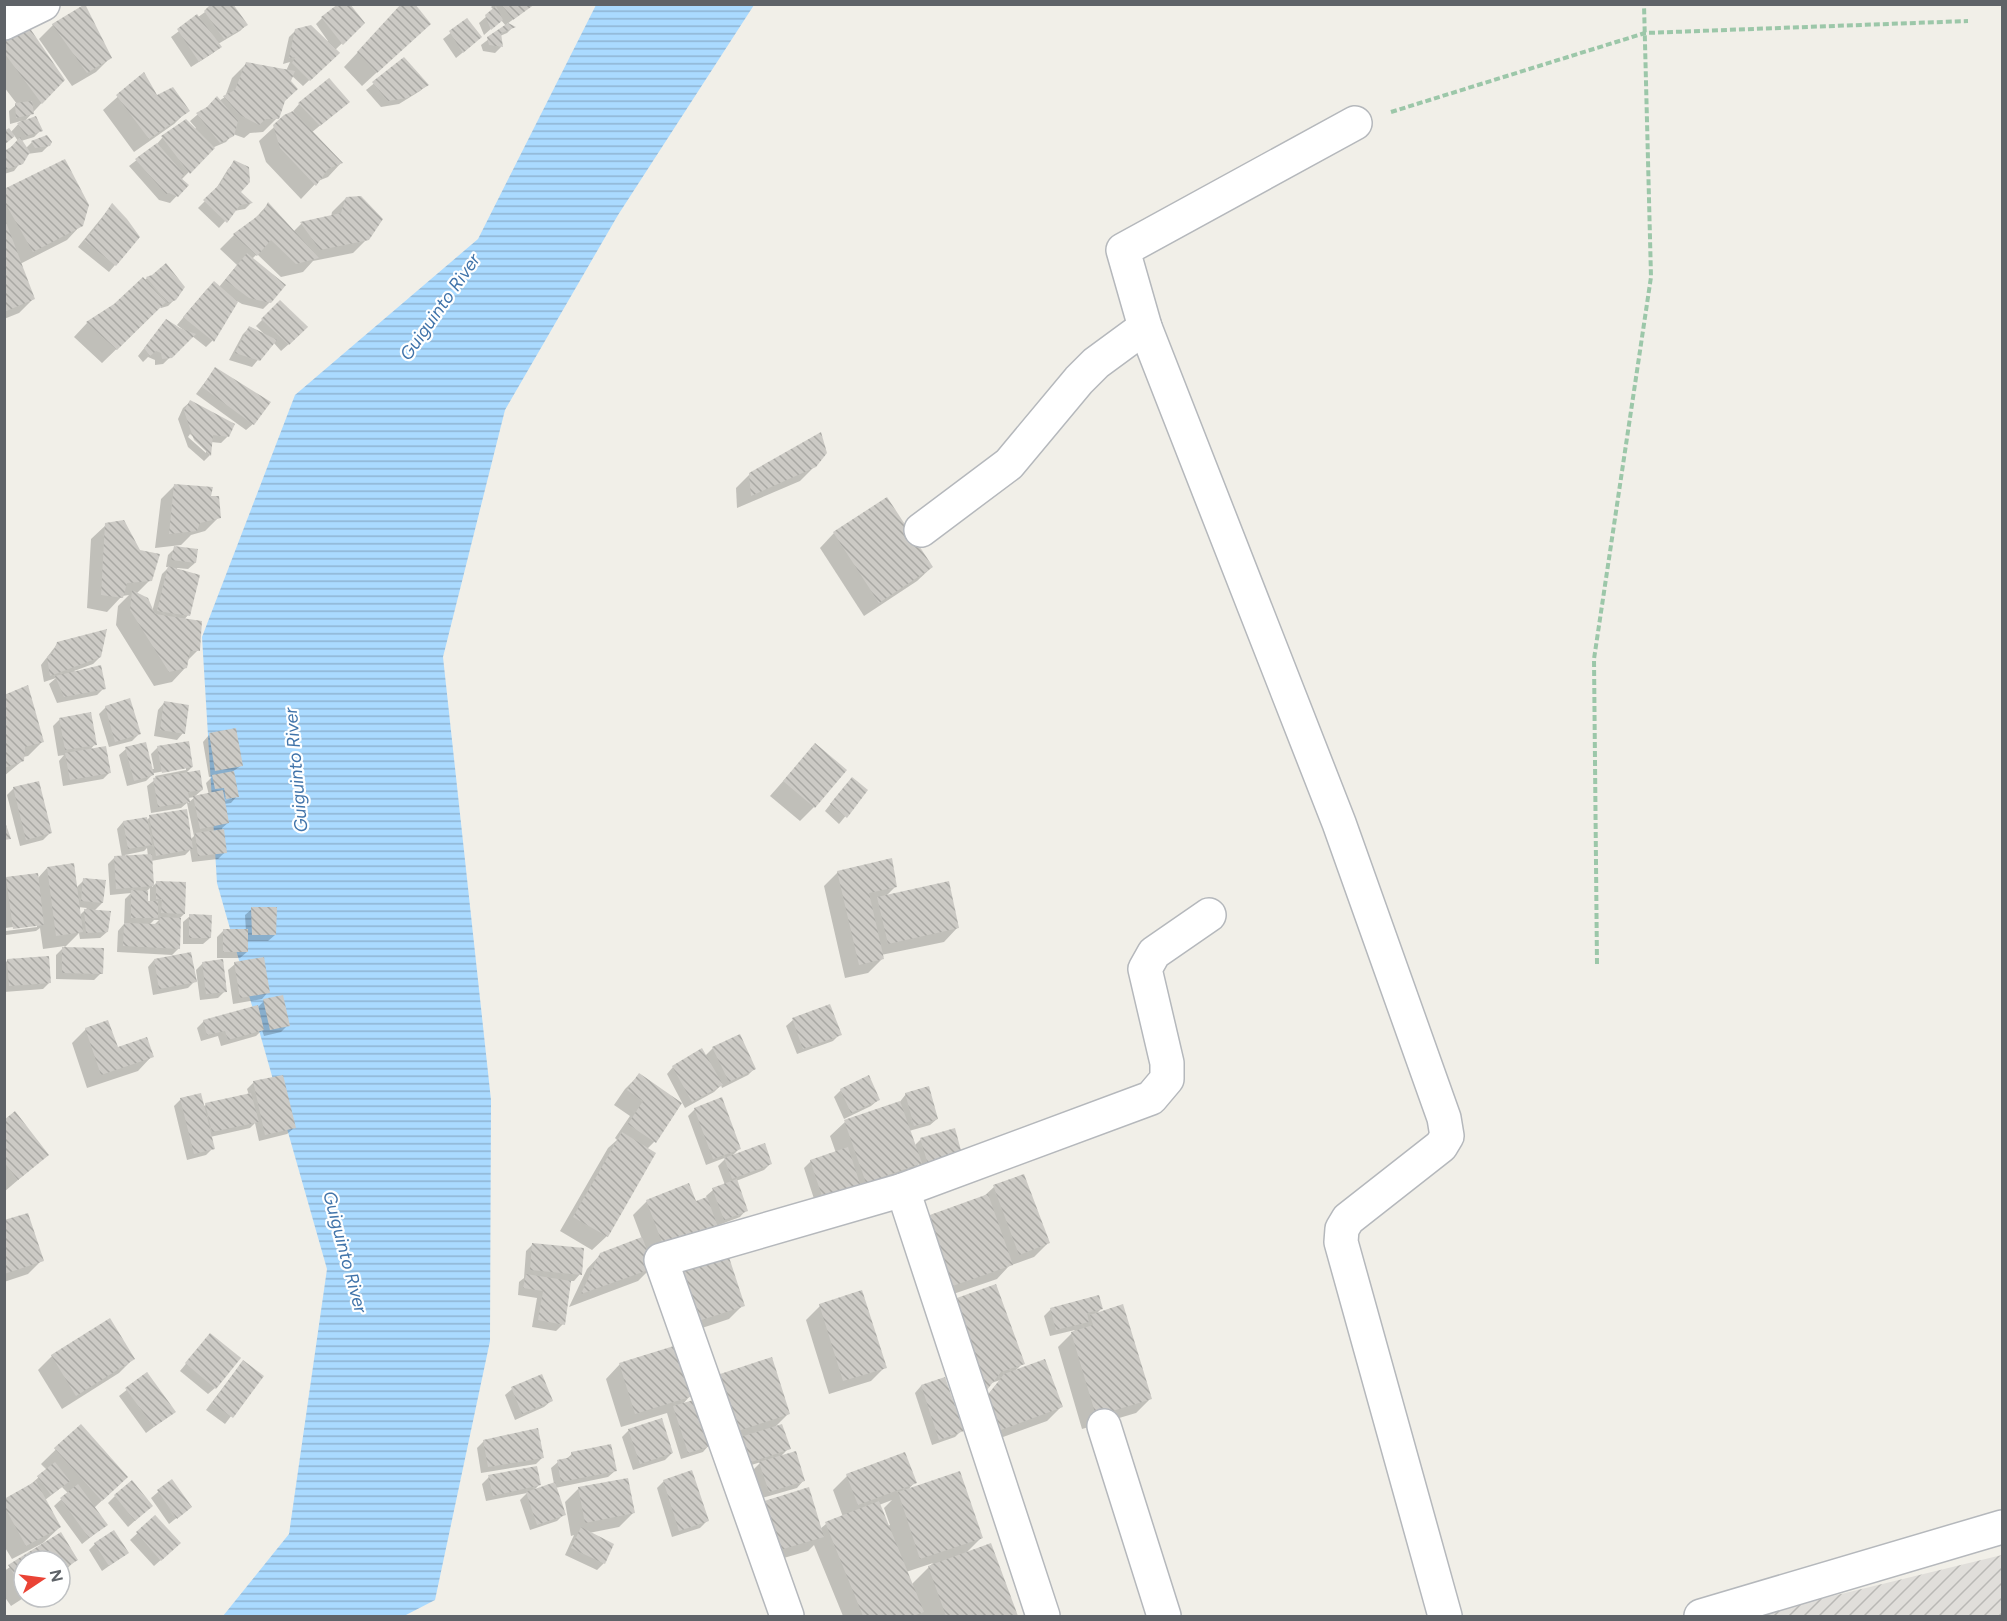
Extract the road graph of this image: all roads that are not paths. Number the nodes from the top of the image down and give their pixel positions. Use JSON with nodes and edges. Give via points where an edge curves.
{"nodes":[{"id":1,"x":43,"y":4,"type":"edge"},
{"id":2,"x":4,"y":23,"type":"edge"},
{"id":3,"x":1356,"y":123,"type":"road end"},
{"id":4,"x":1145,"y":327,"type":"junction"},
{"id":5,"x":921,"y":530,"type":"dead end"},
{"id":6,"x":1209,"y":915,"type":"dead end"},
{"id":7,"x":903,"y":1190,"type":"junction"},
{"id":8,"x":1104,"y":1426,"type":"dead end"},
{"id":9,"x":2002,"y":1527,"type":"edge"},
{"id":10,"x":787,"y":1617,"type":"edge"},
{"id":11,"x":1043,"y":1617,"type":"edge"},
{"id":12,"x":1164,"y":1617,"type":"edge"},
{"id":13,"x":1445,"y":1617,"type":"edge"},
{"id":14,"x":1701,"y":1617,"type":"edge"}],
"edges":[{"from":1,"to":2,"type":"street"},
{"from":3,"to":4,"type":"street","via":[[1123,250]]},
{"from":4,"to":5,"type":"street","via":[[1079,380],[1009,464]]},
{"from":4,"to":13,"type":"street","via":[[1339,823],[1444,1118],[1447,1136],[1441,1146],[1348,1219],[1341,1242]]},
{"from":6,"to":7,"type":"street","via":[[1154,953],[1145,969],[1167,1063],[1167,1079],[1151,1098]]},
{"from":7,"to":10,"type":"street","via":[[661,1260]]},
{"from":7,"to":11,"type":"street"},
{"from":8,"to":12,"type":"street"},
{"from":9,"to":14,"type":"street"}]}
